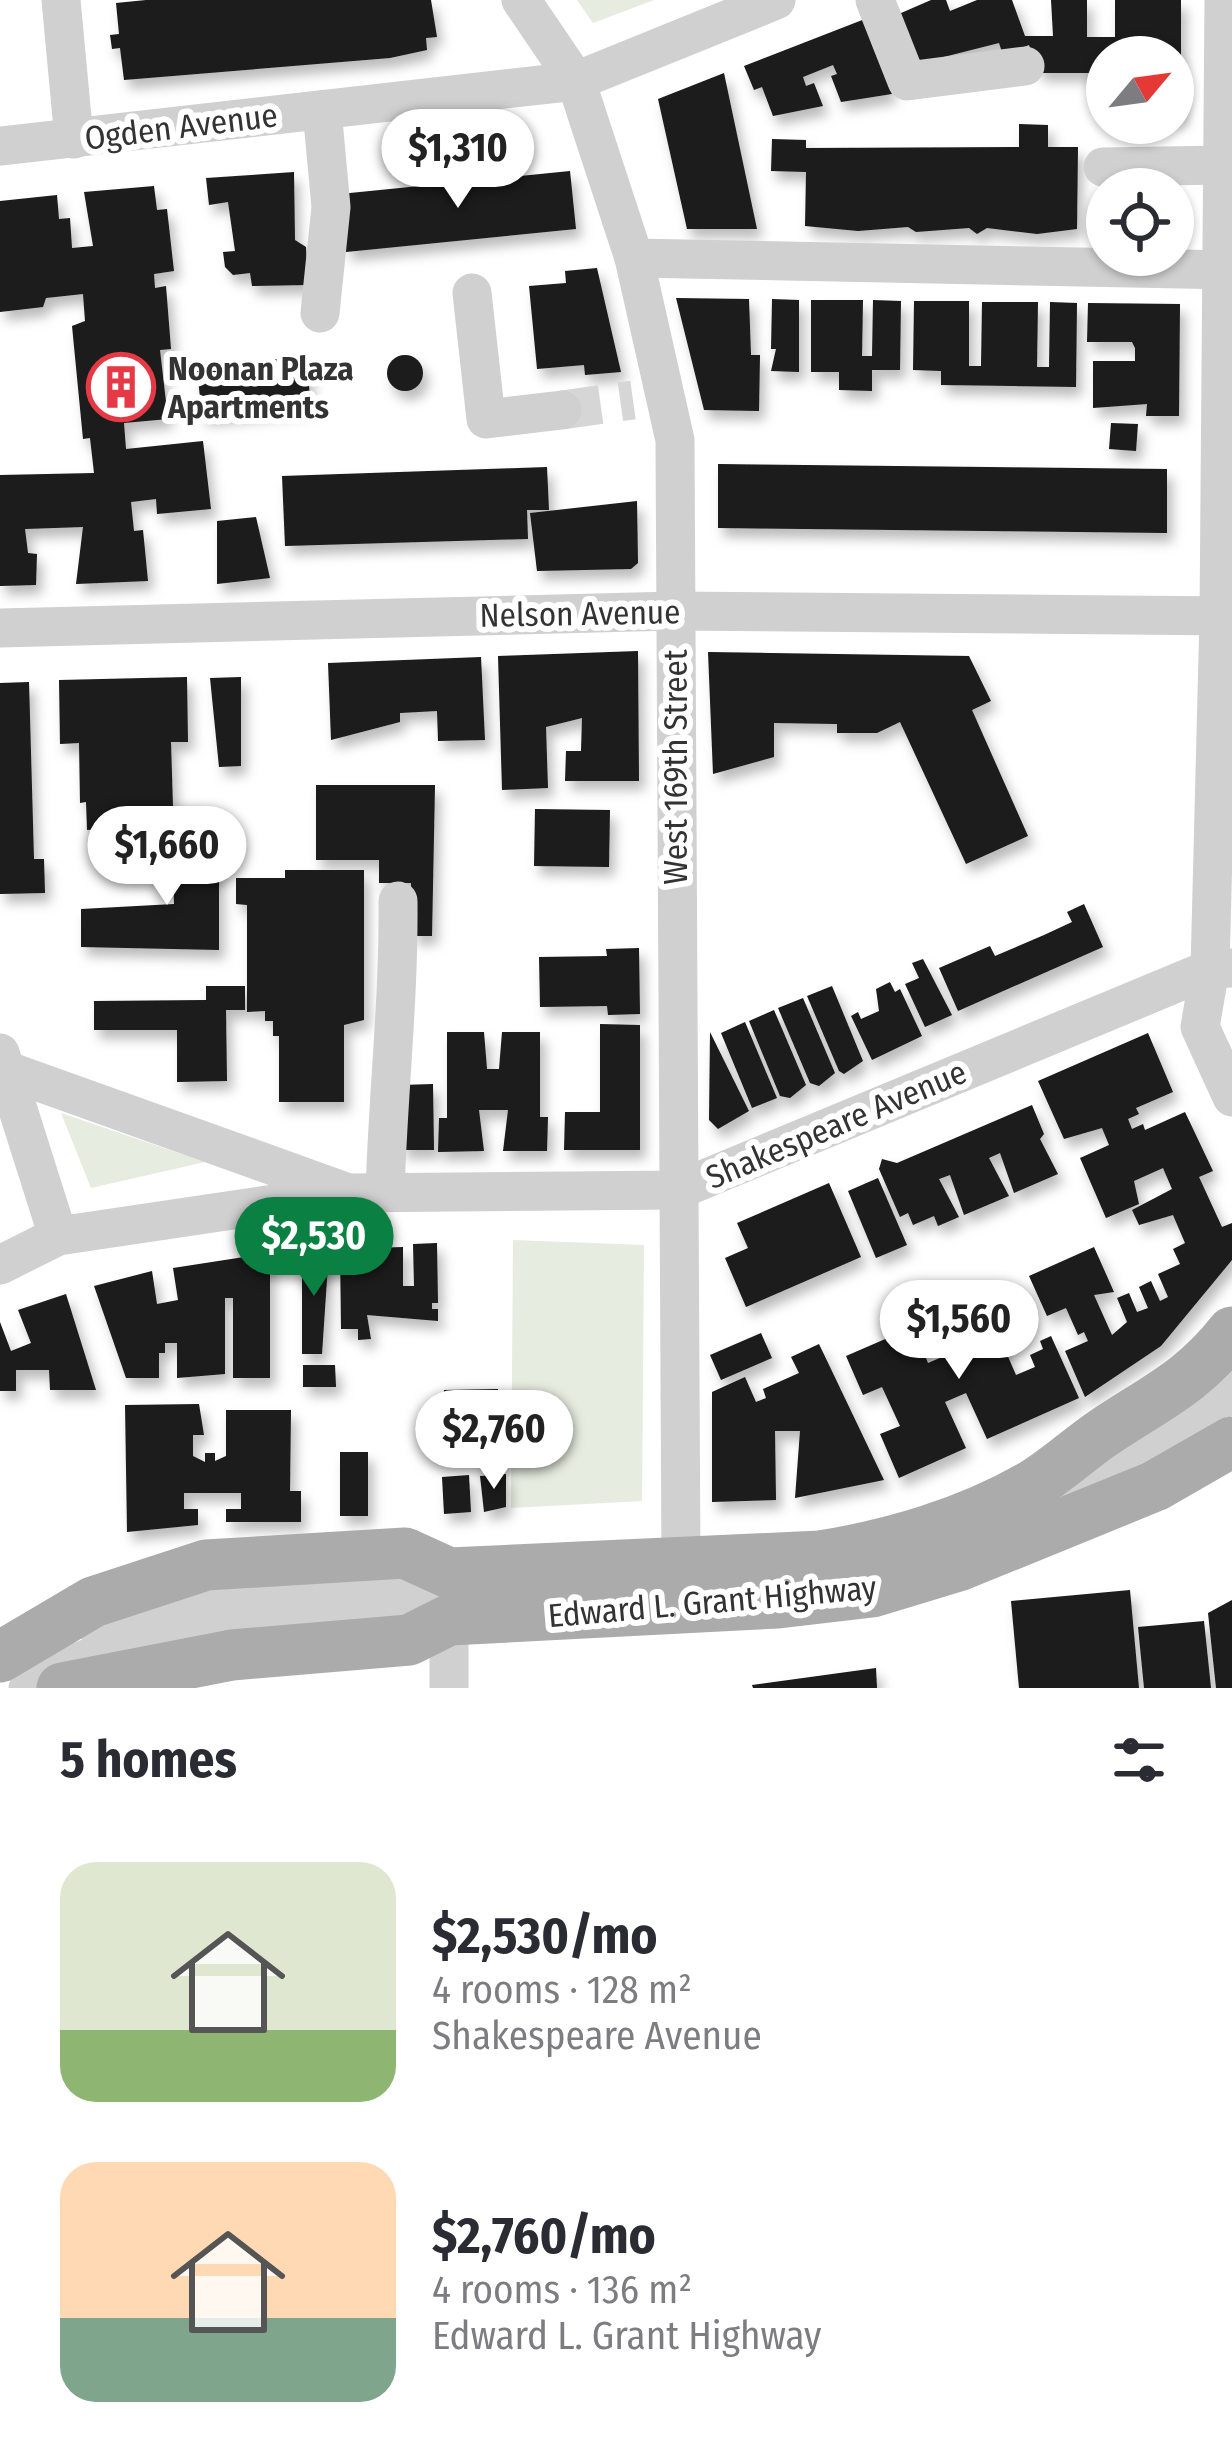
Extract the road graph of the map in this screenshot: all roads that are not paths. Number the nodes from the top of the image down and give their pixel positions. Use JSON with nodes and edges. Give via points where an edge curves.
{"nodes":[{"id":1,"x":61,"y":0,"type":"edge"},
{"id":2,"x":520,"y":0,"type":"edge"},
{"id":3,"x":776,"y":0,"type":"edge"},
{"id":4,"x":875,"y":0,"type":"edge"},
{"id":5,"x":1224,"y":0,"type":"edge"},
{"id":6,"x":1025,"y":66,"type":"dead end"},
{"id":7,"x":576,"y":81,"type":"junction"},
{"id":8,"x":322,"y":110,"type":"junction"},
{"id":9,"x":74,"y":139,"type":"junction"},
{"id":10,"x":0,"y":146,"type":"edge"},
{"id":11,"x":1223,"y":165,"type":"junction"},
{"id":12,"x":1102,"y":167,"type":"dead end"},
{"id":13,"x":634,"y":258,"type":"junction"},
{"id":14,"x":1227,"y":270,"type":"edge"},
{"id":15,"x":472,"y":293,"type":"dead end"},
{"id":16,"x":320,"y":313,"type":"dead end"},
{"id":17,"x":562,"y":410,"type":"tunnel mouth"},
{"id":18,"x":674,"y":610,"type":"junction"},
{"id":19,"x":1226,"y":616,"type":"edge"},
{"id":20,"x":0,"y":628,"type":"edge"},
{"id":21,"x":398,"y":901,"type":"dead end"},
{"id":22,"x":1221,"y":968,"type":"edge"},
{"id":23,"x":2,"y":1063,"type":"edge"},
{"id":24,"x":1232,"y":1097,"type":"edge"},
{"id":25,"x":678,"y":1190,"type":"junction"},
{"id":26,"x":367,"y":1193,"type":"junction"},
{"id":27,"x":58,"y":1236,"type":"junction"},
{"id":28,"x":0,"y":1265,"type":"edge"},
{"id":29,"x":1232,"y":1332,"type":"edge"},
{"id":30,"x":1232,"y":1388,"type":"edge"},
{"id":31,"x":1232,"y":1442,"type":"edge"},
{"id":32,"x":1211,"y":1468,"type":"edge"},
{"id":33,"x":1029,"y":1487,"type":"junction"},
{"id":34,"x":681,"y":1564,"type":"junction"},
{"id":35,"x":449,"y":1596,"type":"junction"},
{"id":36,"x":14,"y":1665,"type":"edge"},
{"id":37,"x":62,"y":1688,"type":"edge"},
{"id":38,"x":449,"y":1688,"type":"edge"}],
"edges":[{"from":1,"to":9,"type":"street"},
{"from":2,"to":7,"type":"street","name":"West 169th Street"},
{"from":3,"to":7,"type":"street","name":"Ogden Avenue"},
{"from":4,"to":6,"type":"street","via":[[907,81]]},
{"from":5,"to":11,"type":"street"},
{"from":7,"to":8,"type":"street","name":"Ogden Avenue"},
{"from":7,"to":13,"type":"street","name":"West 169th Street"},
{"from":8,"to":9,"type":"street","name":"Ogden Avenue"},
{"from":8,"to":16,"type":"street","via":[[331,207]]},
{"from":9,"to":10,"type":"street","name":"Ogden Avenue"},
{"from":11,"to":12,"type":"street"},
{"from":11,"to":14,"type":"street"},
{"from":13,"to":14,"type":"street"},
{"from":13,"to":18,"type":"street","name":"West 169th Street","via":[[648,396],[675,440]]},
{"from":14,"to":19,"type":"street"},
{"from":15,"to":17,"type":"street","via":[[486,419]]},
{"from":18,"to":19,"type":"street","name":"Nelson Avenue"},
{"from":18,"to":20,"type":"street","name":"Nelson Avenue"},
{"from":18,"to":25,"type":"street","name":"West 169th Street"},
{"from":19,"to":22,"type":"street"},
{"from":21,"to":26,"type":"street","via":[[399,1010]]},
{"from":22,"to":24,"type":"street","via":[[1200,1027]]},
{"from":22,"to":25,"type":"street","name":"Shakespeare Avenue"},
{"from":23,"to":26,"type":"street"},
{"from":23,"to":27,"type":"street"},
{"from":25,"to":26,"type":"street","name":"Shakespeare Avenue"},
{"from":25,"to":34,"type":"street","name":"West 169th Street"},
{"from":26,"to":27,"type":"street","name":"Shakespeare Avenue"},
{"from":27,"to":28,"type":"street","name":"Shakespeare Avenue"},
{"from":29,"to":33,"type":"main road","name":"Edward L. Grant Highway","via":[[1181,1387]]},
{"from":30,"to":33,"type":"street","name":"Edward L. Grant Highway","via":[[1196,1421],[1139,1451]]},
{"from":31,"to":32,"type":"main road","name":"Edward L. Grant Highway"},
{"from":32,"to":35,"type":"main road","name":"Edward L. Grant Highway","via":[[872,1592],[797,1601]]},
{"from":33,"to":34,"type":"main road","name":"Edward L. Grant Highway","via":[[933,1528],[847,1552]]},
{"from":34,"to":35,"type":"main road","name":"Edward L. Grant Highway"},
{"from":35,"to":36,"type":"main road","name":"Edward L. Grant Highway","via":[[405,1553],[206,1565],[93,1602]]},
{"from":35,"to":37,"type":"main road","name":"Edward L. Grant Highway","via":[[409,1640],[232,1655]]},
{"from":35,"to":38,"type":"street"}]}
